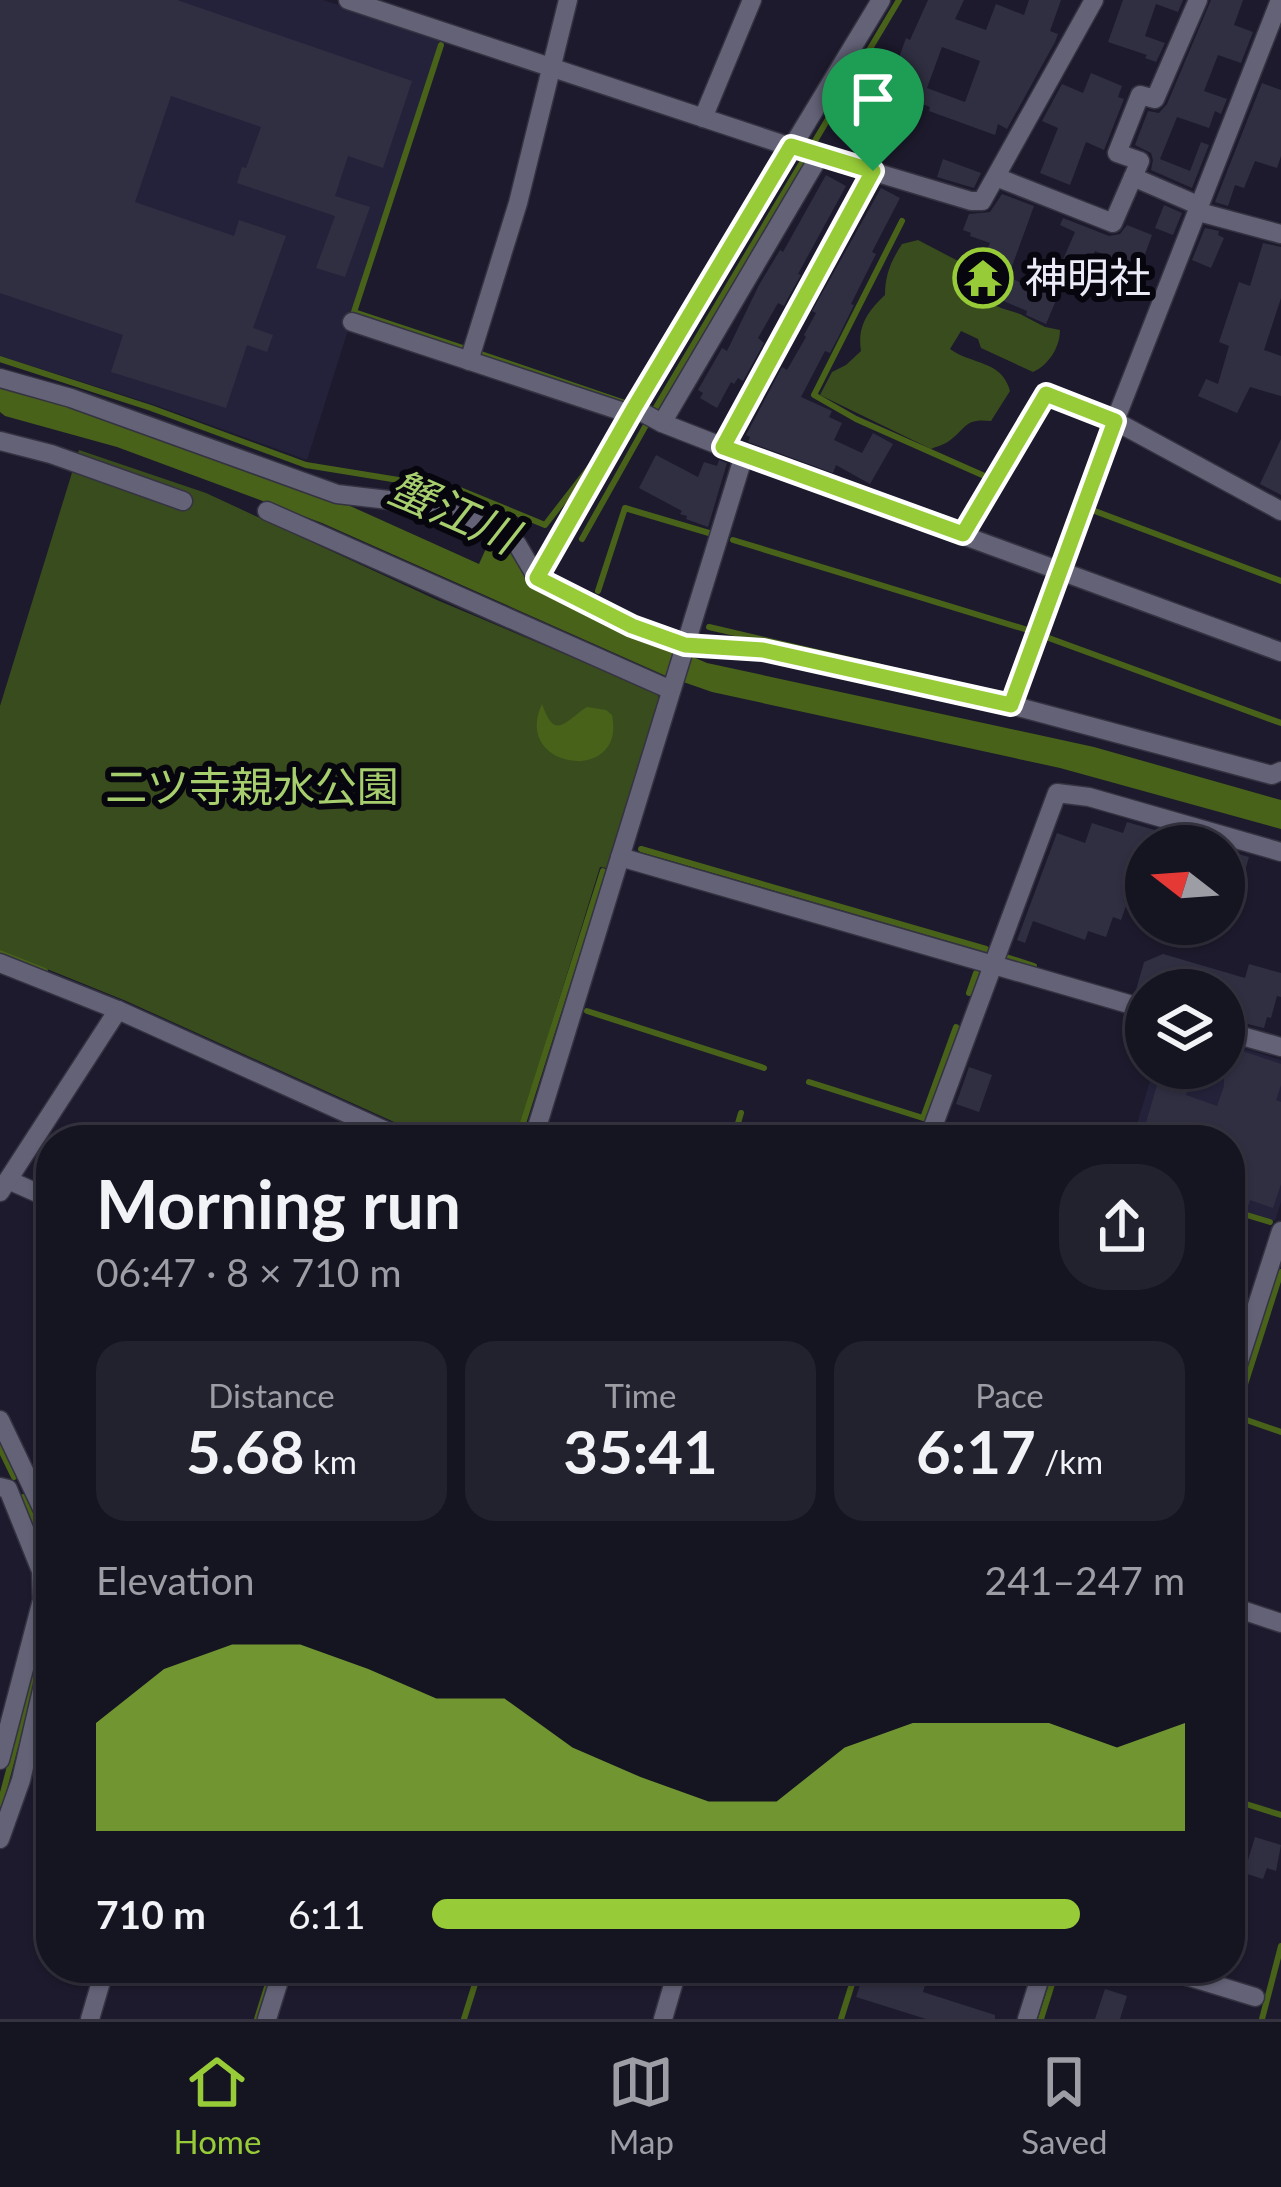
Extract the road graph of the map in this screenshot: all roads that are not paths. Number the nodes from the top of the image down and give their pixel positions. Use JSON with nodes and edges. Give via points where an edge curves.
{"nodes":[{"id":1,"x":348,"y":0,"type":"edge"},
{"id":2,"x":568,"y":0,"type":"edge"},
{"id":3,"x":752,"y":0,"type":"edge"},
{"id":4,"x":881,"y":0,"type":"edge"},
{"id":5,"x":1094,"y":0,"type":"edge"},
{"id":6,"x":1198,"y":0,"type":"edge"},
{"id":7,"x":1280,"y":0,"type":"edge"},
{"id":8,"x":370,"y":3,"type":"edge"},
{"id":9,"x":551,"y":68,"type":"junction"},
{"id":10,"x":703,"y":118,"type":"junction"},
{"id":11,"x":806,"y":151,"type":"junction"},
{"id":12,"x":873,"y":171,"type":"junction"},
{"id":13,"x":1133,"y":177,"type":"junction"},
{"id":14,"x":996,"y":178,"type":"junction"},
{"id":15,"x":1199,"y":209,"type":"junction"},
{"id":16,"x":1281,"y":234,"type":"edge"},
{"id":17,"x":352,"y":322,"type":"dead end"},
{"id":18,"x":469,"y":361,"type":"junction"},
{"id":19,"x":0,"y":378,"type":"edge"},
{"id":20,"x":645,"y":415,"type":"junction"},
{"id":21,"x":1115,"y":421,"type":"junction"},
{"id":22,"x":0,"y":441,"type":"edge"},
{"id":23,"x":723,"y":447,"type":"junction"},
{"id":24,"x":744,"y":455,"type":"junction"},
{"id":25,"x":183,"y":501,"type":"dead end"},
{"id":26,"x":268,"y":511,"type":"dead end"},
{"id":27,"x":1281,"y":512,"type":"edge"},
{"id":28,"x":963,"y":534,"type":"junction"},
{"id":29,"x":1060,"y":569,"type":"junction"},
{"id":30,"x":537,"y":578,"type":"junction"},
{"id":31,"x":685,"y":645,"type":"junction"},
{"id":32,"x":1281,"y":652,"type":"edge"},
{"id":33,"x":671,"y":690,"type":"junction"},
{"id":34,"x":1011,"y":705,"type":"junction"},
{"id":35,"x":1281,"y":772,"type":"edge"},
{"id":36,"x":1281,"y":852,"type":"edge"},
{"id":37,"x":620,"y":857,"type":"junction"},
{"id":38,"x":0,"y":963,"type":"edge"},
{"id":39,"x":992,"y":964,"type":"junction"},
{"id":40,"x":1125,"y":1003,"type":"edge"},
{"id":41,"x":118,"y":1010,"type":"junction"},
{"id":42,"x":1245,"y":1037,"type":"edge"},
{"id":43,"x":1281,"y":1047,"type":"edge"},
{"id":44,"x":44,"y":1125,"type":"edge"},
{"id":45,"x":373,"y":1125,"type":"edge"},
{"id":46,"x":538,"y":1125,"type":"edge"},
{"id":47,"x":933,"y":1125,"type":"edge"},
{"id":48,"x":36,"y":1137,"type":"edge"},
{"id":49,"x":4,"y":1186,"type":"edge"},
{"id":50,"x":36,"y":1195,"type":"edge"},
{"id":51,"x":1280,"y":1235,"type":"edge"},
{"id":52,"x":1245,"y":1342,"type":"edge"},
{"id":53,"x":0,"y":1420,"type":"edge"},
{"id":54,"x":0,"y":1487,"type":"edge"},
{"id":55,"x":36,"y":1495,"type":"edge"},
{"id":56,"x":36,"y":1554,"type":"edge"},
{"id":57,"x":1245,"y":1611,"type":"edge"},
{"id":58,"x":36,"y":1623,"type":"edge"},
{"id":59,"x":1281,"y":1623,"type":"edge"},
{"id":60,"x":36,"y":1716,"type":"edge"},
{"id":61,"x":0,"y":1760,"type":"edge"},
{"id":62,"x":0,"y":1839,"type":"edge"},
{"id":63,"x":101,"y":1983,"type":"edge"},
{"id":64,"x":278,"y":1983,"type":"edge"},
{"id":65,"x":674,"y":1983,"type":"edge"},
{"id":66,"x":1038,"y":1983,"type":"edge"},
{"id":67,"x":1209,"y":1983,"type":"edge"},
{"id":68,"x":1255,"y":1997,"type":"dead end"},
{"id":69,"x":90,"y":2019,"type":"edge"},
{"id":70,"x":267,"y":2019,"type":"edge"},
{"id":71,"x":663,"y":2019,"type":"edge"},
{"id":72,"x":1027,"y":2019,"type":"edge"}],
"edges":[{"from":1,"to":8,"type":"street"},
{"from":2,"to":9,"type":"street"},
{"from":3,"to":10,"type":"street"},
{"from":4,"to":11,"type":"street"},
{"from":5,"to":14,"type":"street"},
{"from":6,"to":13,"type":"street","via":[[1155,99],[1140,94],[1118,153],[1140,161]]},
{"from":7,"to":15,"type":"street"},
{"from":8,"to":9,"type":"street"},
{"from":9,"to":10,"type":"street"},
{"from":9,"to":18,"type":"street"},
{"from":10,"to":11,"type":"street"},
{"from":11,"to":12,"type":"street"},
{"from":11,"to":20,"type":"street"},
{"from":11,"to":20,"type":"street"},
{"from":12,"to":14,"type":"street","via":[[970,201],[982,201]]},
{"from":12,"to":23,"type":"street"},
{"from":13,"to":14,"type":"street","via":[[1113,223]]},
{"from":13,"to":15,"type":"street"},
{"from":15,"to":16,"type":"street"},
{"from":15,"to":21,"type":"street"},
{"from":17,"to":18,"type":"street"},
{"from":18,"to":20,"type":"street"},
{"from":19,"to":30,"type":"street","via":[[337,494],[430,505],[517,544]]},
{"from":20,"to":23,"type":"street"},
{"from":20,"to":30,"type":"street"},
{"from":21,"to":27,"type":"street"},
{"from":21,"to":28,"type":"street","via":[[1046,394]]},
{"from":21,"to":29,"type":"street"},
{"from":22,"to":25,"type":"street"},
{"from":23,"to":24,"type":"street"},
{"from":24,"to":28,"type":"street"},
{"from":24,"to":31,"type":"street"},
{"from":26,"to":33,"type":"street"},
{"from":28,"to":29,"type":"street"},
{"from":29,"to":32,"type":"street"},
{"from":29,"to":34,"type":"street"},
{"from":30,"to":31,"type":"street"},
{"from":31,"to":33,"type":"street"},
{"from":31,"to":34,"type":"street","via":[[763,650]]},
{"from":33,"to":37,"type":"street"},
{"from":34,"to":35,"type":"street"},
{"from":36,"to":39,"type":"street","via":[[1057,793]]},
{"from":37,"to":39,"type":"street"},
{"from":37,"to":46,"type":"street"},
{"from":38,"to":41,"type":"street"},
{"from":39,"to":40,"type":"street"},
{"from":39,"to":47,"type":"street"},
{"from":41,"to":44,"type":"street"},
{"from":41,"to":45,"type":"street"},
{"from":42,"to":43,"type":"street"},
{"from":48,"to":49,"type":"street"},
{"from":49,"to":50,"type":"street"},
{"from":51,"to":52,"type":"street"},
{"from":53,"to":55,"type":"street"},
{"from":54,"to":56,"type":"street","via":[[8,1489]]},
{"from":57,"to":59,"type":"street"},
{"from":58,"to":61,"type":"street"},
{"from":60,"to":62,"type":"street"},
{"from":63,"to":69,"type":"street"},
{"from":64,"to":70,"type":"street"},
{"from":65,"to":71,"type":"street"},
{"from":66,"to":72,"type":"street"},
{"from":67,"to":68,"type":"street"}]}
